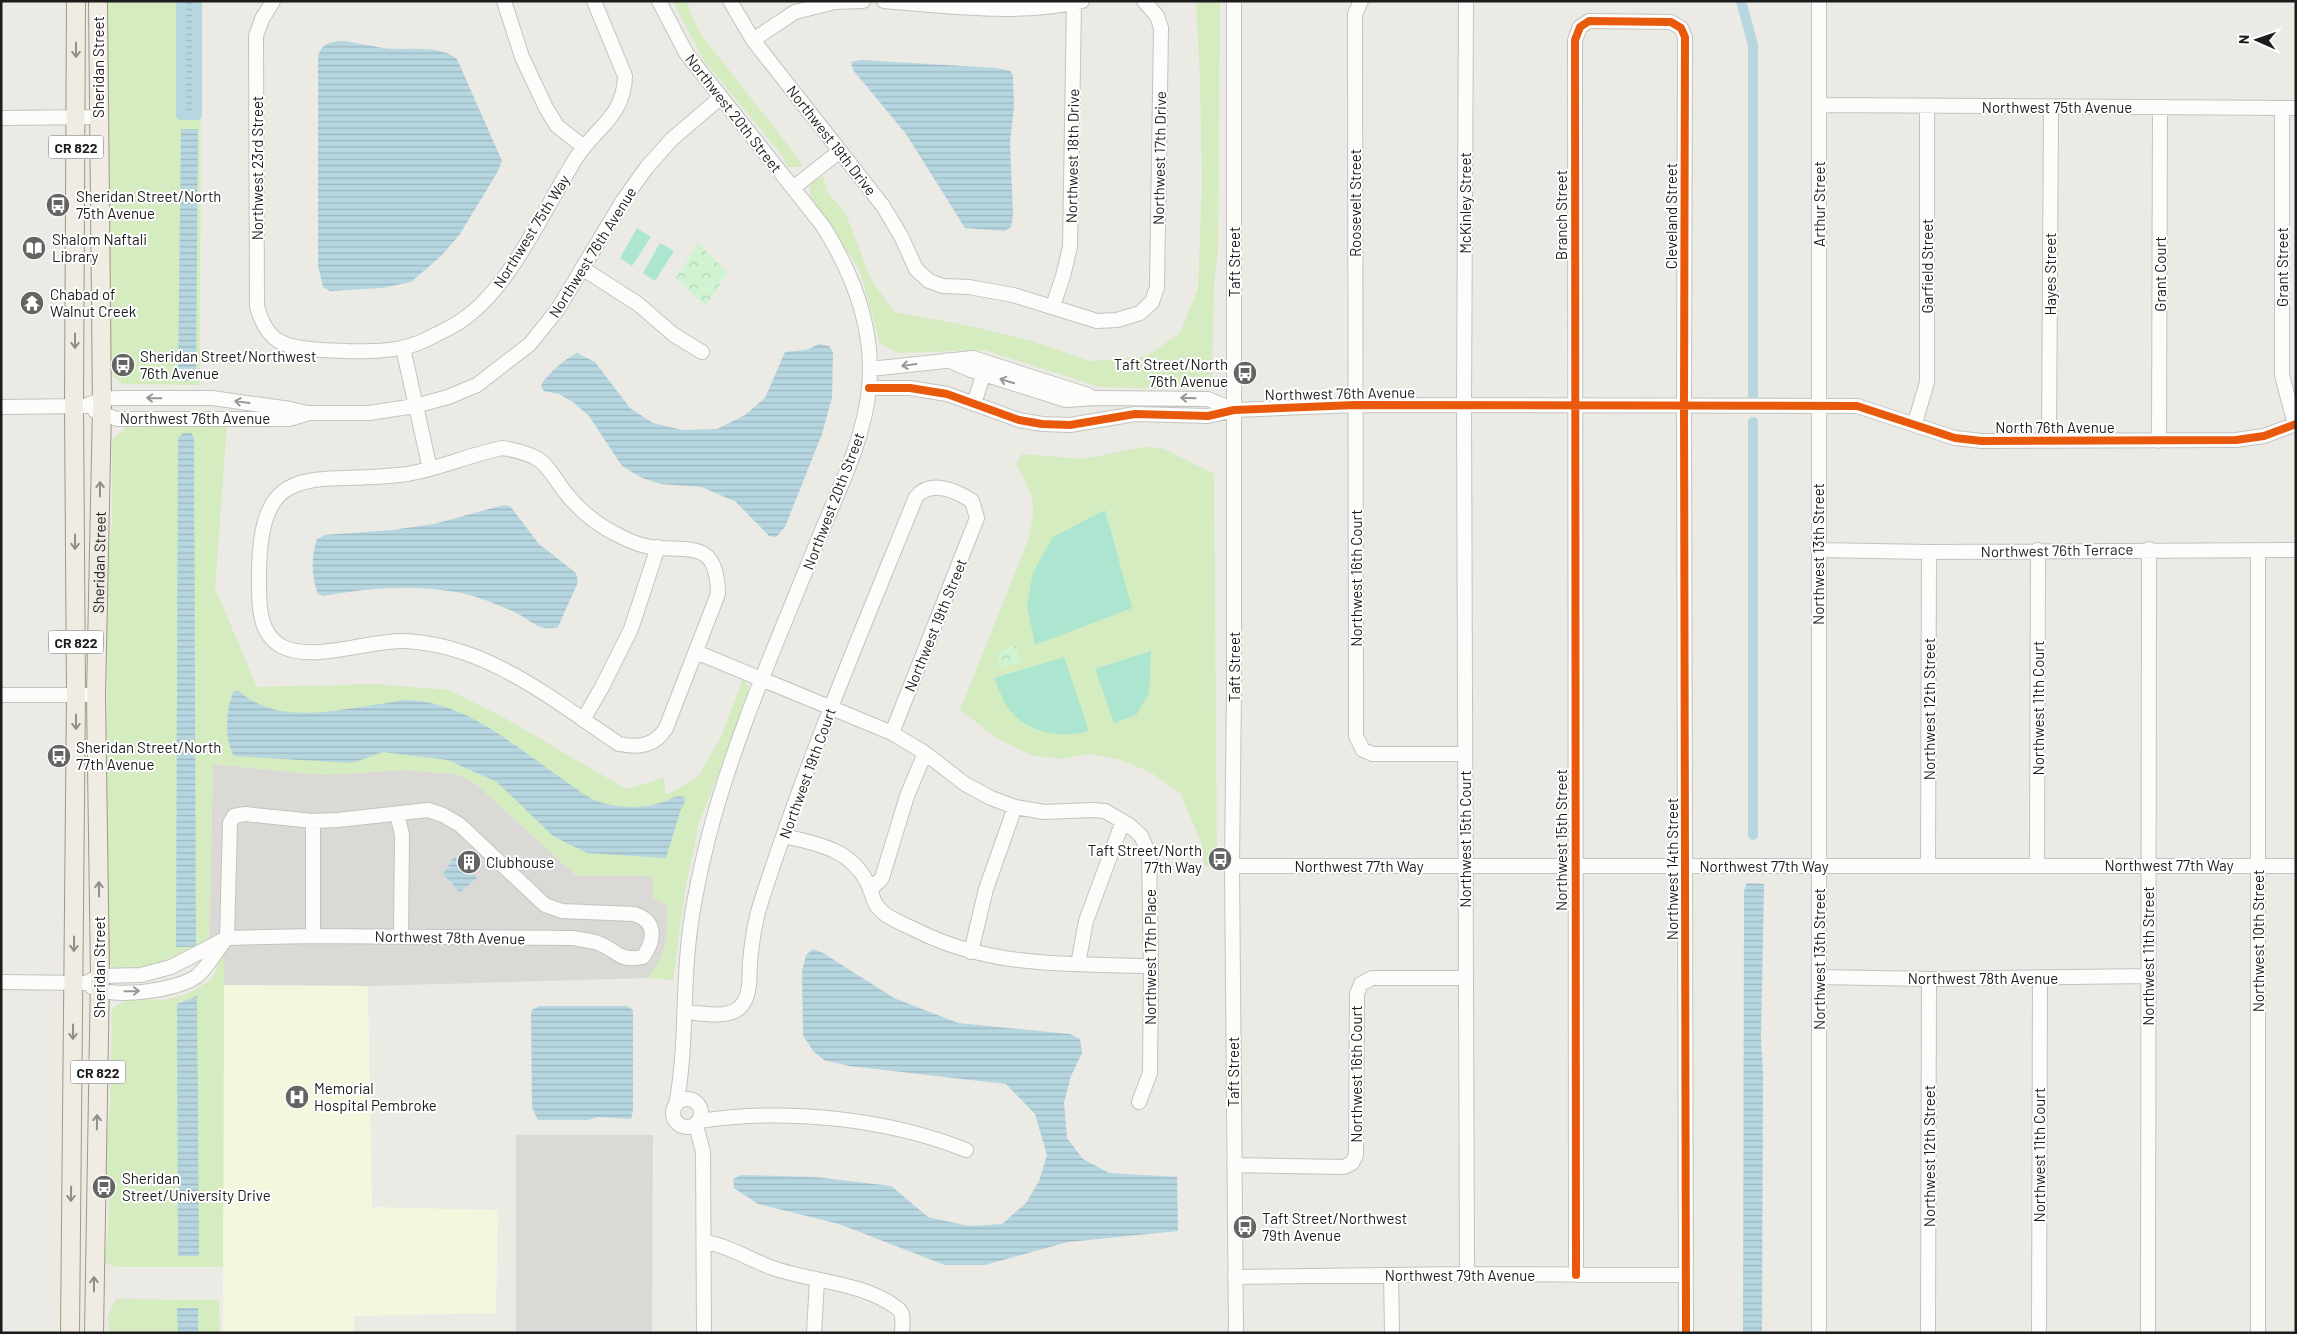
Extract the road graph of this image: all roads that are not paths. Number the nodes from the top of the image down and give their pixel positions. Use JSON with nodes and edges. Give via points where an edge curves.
{"nodes":[{"id":1,"x":76,"y":1,"type":"edge"},
{"id":2,"x":98,"y":1,"type":"edge"},
{"id":3,"x":504,"y":1,"type":"edge"},
{"id":4,"x":594,"y":1,"type":"edge"},
{"id":5,"x":659,"y":1,"type":"edge"},
{"id":6,"x":730,"y":1,"type":"edge"},
{"id":7,"x":863,"y":1,"type":"edge"},
{"id":8,"x":884,"y":1,"type":"edge"},
{"id":9,"x":1144,"y":1,"type":"edge"},
{"id":10,"x":1234,"y":1,"type":"edge"},
{"id":11,"x":1361,"y":1,"type":"edge"},
{"id":12,"x":1466,"y":1,"type":"edge"},
{"id":13,"x":1819,"y":1,"type":"edge"},
{"id":14,"x":1078,"y":2,"type":"edge"},
{"id":15,"x":271,"y":3,"type":"edge"},
{"id":16,"x":1580,"y":27,"type":"joint"},
{"id":17,"x":753,"y":40,"type":"junction"},
{"id":18,"x":720,"y":98,"type":"junction"},
{"id":19,"x":1819,"y":105,"type":"junction"},
{"id":20,"x":2051,"y":106,"type":"junction"},
{"id":21,"x":1927,"y":107,"type":"junction"},
{"id":22,"x":2160,"y":108,"type":"junction"},
{"id":23,"x":2289,"y":108,"type":"edge"},
{"id":24,"x":98,"y":117,"type":"junction"},
{"id":25,"x":1,"y":118,"type":"edge"},
{"id":26,"x":76,"y":118,"type":"junction"},
{"id":27,"x":584,"y":147,"type":"junction"},
{"id":28,"x":840,"y":151,"type":"junction"},
{"id":29,"x":792,"y":188,"type":"junction"},
{"id":30,"x":582,"y":268,"type":"junction"},
{"id":31,"x":1053,"y":306,"type":"junction"},
{"id":32,"x":267,"y":331,"type":"joint"},
{"id":33,"x":403,"y":348,"type":"junction"},
{"id":34,"x":702,"y":352,"type":"dead end"},
{"id":35,"x":985,"y":368,"type":"junction"},
{"id":36,"x":870,"y":369,"type":"junction"},
{"id":37,"x":869,"y":388,"type":"junction"},
{"id":38,"x":176,"y":398,"type":"junction"},
{"id":39,"x":974,"y":404,"type":"junction"},
{"id":40,"x":1684,"y":404,"type":"junction"},
{"id":41,"x":1355,"y":405,"type":"junction"},
{"id":42,"x":1464,"y":405,"type":"junction"},
{"id":43,"x":1575,"y":405,"type":"junction"},
{"id":44,"x":80,"y":406,"type":"junction"},
{"id":45,"x":415,"y":406,"type":"junction"},
{"id":46,"x":1818,"y":406,"type":"junction"},
{"id":47,"x":1,"y":407,"type":"edge"},
{"id":48,"x":102,"y":407,"type":"junction"},
{"id":49,"x":1234,"y":410,"type":"junction"},
{"id":50,"x":307,"y":413,"type":"junction"},
{"id":51,"x":175,"y":419,"type":"junction"},
{"id":52,"x":1915,"y":423,"type":"junction"},
{"id":53,"x":2295,"y":425,"type":"edge"},
{"id":54,"x":2049,"y":441,"type":"junction"},
{"id":55,"x":2159,"y":441,"type":"junction"},
{"id":56,"x":430,"y":469,"type":"junction"},
{"id":57,"x":977,"y":518,"type":"joint"},
{"id":58,"x":658,"y":547,"type":"junction"},
{"id":59,"x":2149,"y":549,"type":"junction"},
{"id":60,"x":1818,"y":550,"type":"junction"},
{"id":61,"x":2038,"y":550,"type":"junction"},
{"id":62,"x":2258,"y":550,"type":"junction"},
{"id":63,"x":2296,"y":550,"type":"edge"},
{"id":64,"x":1929,"y":552,"type":"junction"},
{"id":65,"x":696,"y":652,"type":"junction"},
{"id":66,"x":763,"y":679,"type":"junction"},
{"id":67,"x":1,"y":695,"type":"edge"},
{"id":68,"x":76,"y":696,"type":"junction"},
{"id":69,"x":96,"y":696,"type":"junction"},
{"id":70,"x":831,"y":707,"type":"junction"},
{"id":71,"x":583,"y":720,"type":"junction"},
{"id":72,"x":892,"y":733,"type":"junction"},
{"id":73,"x":924,"y":753,"type":"junction"},
{"id":74,"x":1465,"y":754,"type":"junction"},
{"id":75,"x":1015,"y":807,"type":"junction"},
{"id":76,"x":397,"y":814,"type":"junction"},
{"id":77,"x":313,"y":821,"type":"junction"},
{"id":78,"x":1123,"y":821,"type":"junction"},
{"id":79,"x":784,"y":836,"type":"junction"},
{"id":80,"x":1466,"y":865,"type":"junction"},
{"id":81,"x":1574,"y":865,"type":"junction"},
{"id":82,"x":1686,"y":865,"type":"junction"},
{"id":83,"x":2037,"y":865,"type":"junction"},
{"id":84,"x":1232,"y":866,"type":"junction"},
{"id":85,"x":1819,"y":866,"type":"junction"},
{"id":86,"x":1928,"y":866,"type":"junction"},
{"id":87,"x":2148,"y":866,"type":"junction"},
{"id":88,"x":2258,"y":866,"type":"junction"},
{"id":89,"x":2296,"y":866,"type":"edge"},
{"id":90,"x":870,"y":890,"type":"junction"},
{"id":91,"x":313,"y":936,"type":"junction"},
{"id":92,"x":400,"y":936,"type":"junction"},
{"id":93,"x":227,"y":938,"type":"junction"},
{"id":94,"x":971,"y":952,"type":"junction"},
{"id":95,"x":1078,"y":964,"type":"junction"},
{"id":96,"x":1151,"y":966,"type":"junction"},
{"id":97,"x":2148,"y":976,"type":"junction"},
{"id":98,"x":1819,"y":977,"type":"junction"},
{"id":99,"x":2040,"y":977,"type":"junction"},
{"id":100,"x":1464,"y":978,"type":"junction"},
{"id":101,"x":1929,"y":979,"type":"junction"},
{"id":102,"x":1,"y":982,"type":"edge"},
{"id":103,"x":90,"y":984,"type":"junction"},
{"id":104,"x":685,"y":1012,"type":"junction"},
{"id":105,"x":682,"y":1046,"type":"junction"},
{"id":106,"x":1139,"y":1102,"type":"dead end"},
{"id":107,"x":676,"y":1105,"type":"junction"},
{"id":108,"x":697,"y":1114,"type":"junction"},
{"id":109,"x":680,"y":1126,"type":"junction"},
{"id":110,"x":966,"y":1150,"type":"dead end"},
{"id":111,"x":1234,"y":1165,"type":"junction"},
{"id":112,"x":703,"y":1167,"type":"junction"},
{"id":113,"x":704,"y":1242,"type":"junction"},
{"id":114,"x":1467,"y":1274,"type":"junction"},
{"id":115,"x":1391,"y":1275,"type":"junction"},
{"id":116,"x":1576,"y":1275,"type":"junction"},
{"id":117,"x":1686,"y":1275,"type":"junction"},
{"id":118,"x":1235,"y":1277,"type":"junction"},
{"id":119,"x":817,"y":1280,"type":"junction"},
{"id":120,"x":70,"y":1333,"type":"edge"},
{"id":121,"x":94,"y":1333,"type":"edge"},
{"id":122,"x":704,"y":1333,"type":"edge"},
{"id":123,"x":814,"y":1333,"type":"edge"},
{"id":124,"x":902,"y":1333,"type":"edge"},
{"id":125,"x":1236,"y":1333,"type":"edge"},
{"id":126,"x":1392,"y":1333,"type":"edge"},
{"id":127,"x":1686,"y":1333,"type":"edge"},
{"id":128,"x":1819,"y":1333,"type":"edge"},
{"id":129,"x":1928,"y":1333,"type":"edge"},
{"id":130,"x":2040,"y":1333,"type":"edge"},
{"id":131,"x":2148,"y":1333,"type":"edge"},
{"id":132,"x":2258,"y":1333,"type":"edge"}],
"edges":[{"from":1,"to":26,"type":"main road","name":"Sheridan Street","number":"CR 822","one_way":true},
{"from":2,"to":24,"type":"main road","name":"Sheridan Street","number":"CR 822"},
{"from":3,"to":27,"type":"street","via":[[522,57],[546,108],[557,126]]},
{"from":4,"to":27,"type":"street","name":"Northwest 75th Way","via":[[625,76],[624,90],[615,112]]},
{"from":5,"to":18,"type":"street","name":"Northwest 20th Street","via":[[686,53]]},
{"from":6,"to":17,"type":"street","name":"Northwest 19th Drive"},
{"from":7,"to":17,"type":"street","via":[[836,2],[795,12]]},
{"from":8,"to":14,"type":"street","via":[[970,8]]},
{"from":9,"to":31,"type":"street","name":"Northwest 17th Drive","via":[[1157,16],[1161,28],[1158,273],[1152,302],[1140,313],[1117,320],[1097,320]]},
{"from":10,"to":49,"type":"street","name":"Taft Street"},
{"from":11,"to":41,"type":"street","name":"Roosevelt Street","via":[[1356,14]]},
{"from":12,"to":42,"type":"street","name":"McKinley Street"},
{"from":13,"to":19,"type":"street","name":"Arthur Street"},
{"from":14,"to":31,"type":"street","name":"Northwest 18th Drive","via":[[1070,247]]},
{"from":15,"to":32,"type":"street","name":"Northwest 23rd Street","via":[[256,36],[257,306]]},
{"from":16,"to":40,"type":"street","name":"Cleveland Street","via":[[1589,21],[1671,22],[1681,28],[1685,37]]},
{"from":16,"to":43,"type":"street","name":"Branch Street","via":[[1575,40]]},
{"from":17,"to":28,"type":"street","name":"Northwest 19th Drive"},
{"from":18,"to":29,"type":"street","name":"Northwest 20th Street"},
{"from":18,"to":30,"type":"street","name":"Northwest 76th Avenue","via":[[672,139],[647,167]]},
{"from":19,"to":21,"type":"street","name":"Northwest 75th Avenue"},
{"from":19,"to":46,"type":"street","name":"Arthur Street"},
{"from":20,"to":21,"type":"street","name":"Northwest 75th Avenue"},
{"from":20,"to":22,"type":"street","name":"Northwest 75th Avenue"},
{"from":20,"to":54,"type":"street","name":"Hayes Street"},
{"from":21,"to":52,"type":"street","name":"Garfield Street","via":[[1928,382]]},
{"from":22,"to":23,"type":"street","name":"Northwest 75th Avenue"},
{"from":22,"to":55,"type":"street","name":"Grant Court"},
{"from":23,"to":53,"type":"street","name":"Grant Street","via":[[2282,376]]},
{"from":24,"to":26,"type":"street"},
{"from":24,"to":48,"type":"main road","name":"Sheridan Street","number":"CR 822"},
{"from":25,"to":26,"type":"street"},
{"from":26,"to":44,"type":"main road","name":"Sheridan Street","number":"CR 822","one_way":true},
{"from":27,"to":33,"type":"street","name":"Northwest 75th Way","via":[[492,293],[470,315],[451,327]]},
{"from":28,"to":29,"type":"street"},
{"from":28,"to":31,"type":"street","name":"Northwest 19th Drive","via":[[883,206],[916,269],[929,281],[943,286],[1013,295]]},
{"from":29,"to":36,"type":"street","name":"Northwest 20th Street","via":[[824,226],[856,288],[866,330]]},
{"from":30,"to":34,"type":"street","via":[[638,304],[674,335]]},
{"from":30,"to":45,"type":"street","name":"Northwest 76th Avenue","via":[[558,309],[530,344],[502,368],[477,385]]},
{"from":32,"to":33,"type":"street","name":"Northwest 75th Way","via":[[278,342],[294,348],[358,351]]},
{"from":33,"to":45,"type":"street"},
{"from":35,"to":36,"type":"street","name":"Northwest 76th Avenue","one_way":true,"via":[[948,360]]},
{"from":35,"to":39,"type":"street"},
{"from":49,"to":35,"type":"street","name":"Northwest 76th Avenue","one_way":true,"via":[[1208,399],[1066,400]]},
{"from":36,"to":37,"type":"street","name":"Northwest 20th Street"},
{"from":37,"to":39,"type":"street","name":"Northwest 76th Avenue","via":[[910,388],[947,394]]},
{"from":37,"to":66,"type":"street","name":"Northwest 20th Street","via":[[860,435]]},
{"from":38,"to":48,"type":"street","name":"Northwest 76th Avenue","one_way":true},
{"from":50,"to":38,"type":"street","name":"Northwest 76th Avenue","one_way":true,"via":[[212,398]]},
{"from":38,"to":51,"type":"street"},
{"from":39,"to":49,"type":"street","name":"Northwest 76th Avenue","via":[[1019,420],[1070,425],[1135,414],[1208,416]]},
{"from":40,"to":43,"type":"street","name":"Northwest 76th Avenue"},
{"from":40,"to":46,"type":"street","name":"Northwest 76th Avenue"},
{"from":40,"to":82,"type":"street","name":"Northwest 14th Street"},
{"from":41,"to":42,"type":"street","name":"Northwest 76th Avenue"},
{"from":41,"to":49,"type":"street","name":"Northwest 76th Avenue"},
{"from":41,"to":74,"type":"street","name":"Northwest 16th Court","via":[[1356,736],[1363,750],[1373,754]]},
{"from":42,"to":43,"type":"street","name":"Northwest 76th Avenue"},
{"from":42,"to":74,"type":"street","name":"Northwest 15th Court"},
{"from":43,"to":81,"type":"street","name":"Northwest 15th Street"},
{"from":44,"to":47,"type":"street","name":"Northwest 76th Avenue"},
{"from":44,"to":48,"type":"street","name":"Northwest 76th Avenue"},
{"from":44,"to":68,"type":"main road","name":"Sheridan Street","number":"CR 822","one_way":true},
{"from":45,"to":50,"type":"street","name":"Northwest 76th Avenue","via":[[369,413]]},
{"from":45,"to":56,"type":"street"},
{"from":46,"to":52,"type":"street","name":"North 76th Avenue","via":[[1857,406]]},
{"from":46,"to":60,"type":"street","name":"Northwest 13th Street"},
{"from":48,"to":51,"type":"street","name":"Northwest 76th Avenue","via":[[118,419]]},
{"from":69,"to":48,"type":"main road","name":"Sheridan Street","number":"CR 822","one_way":true},
{"from":49,"to":84,"type":"street","name":"Taft Street"},
{"from":50,"to":51,"type":"street","name":"Northwest 76th Avenue","via":[[289,418]]},
{"from":52,"to":54,"type":"street","name":"North 76th Avenue","via":[[1955,438]]},
{"from":53,"to":55,"type":"street","name":"North 76th Avenue","via":[[2264,436],[2236,440]]},
{"from":54,"to":55,"type":"street","name":"North 76th Avenue"},
{"from":56,"to":58,"type":"street","via":[[485,451],[503,448],[518,451],[537,458],[550,470],[566,494],[591,519],[619,536]]},
{"from":56,"to":71,"type":"street","via":[[406,474],[315,479],[283,492],[269,507],[263,524],[259,552],[263,623],[279,645],[295,652],[313,653],[406,641],[441,646],[479,657],[507,670]]},
{"from":57,"to":70,"type":"street","name":"Northwest 19th Court","via":[[972,501],[965,497],[933,487],[920,491]]},
{"from":57,"to":72,"type":"street","name":"Northwest 19th Street"},
{"from":58,"to":65,"type":"street","via":[[698,551],[711,560],[718,575],[718,594]]},
{"from":58,"to":71,"type":"street","via":[[631,629]]},
{"from":59,"to":61,"type":"street","name":"Northwest 76th Terrace"},
{"from":59,"to":62,"type":"street","name":"Northwest 76th Terrace"},
{"from":59,"to":87,"type":"street","name":"Northwest 11th Street"},
{"from":60,"to":64,"type":"street","name":"Northwest 76th Terrace"},
{"from":60,"to":85,"type":"street","name":"Northwest 13th Street"},
{"from":61,"to":64,"type":"street","name":"Northwest 76th Terrace"},
{"from":61,"to":83,"type":"street","name":"Northwest 11th Court"},
{"from":62,"to":63,"type":"street","name":"Northwest 76th Terrace"},
{"from":62,"to":88,"type":"street","name":"Northwest 10th Street"},
{"from":64,"to":86,"type":"street","name":"Northwest 12th Street"},
{"from":65,"to":66,"type":"street","name":"Northwest 17th Place"},
{"from":65,"to":71,"type":"street","via":[[660,737],[636,747],[619,744]]},
{"from":66,"to":70,"type":"street","name":"Northwest 17th Place"},
{"from":66,"to":104,"type":"street","name":"Northwest 20th Street","via":[[723,786],[708,840],[688,947]]},
{"from":67,"to":68,"type":"street"},
{"from":68,"to":69,"type":"street"},
{"from":68,"to":103,"type":"main road","name":"Sheridan Street","number":"CR 822","one_way":true},
{"from":103,"to":69,"type":"main road","name":"Sheridan Street","number":"CR 822","one_way":true},
{"from":70,"to":72,"type":"street","name":"Northwest 17th Place"},
{"from":70,"to":79,"type":"street","name":"Northwest 19th Court"},
{"from":72,"to":73,"type":"street","name":"Northwest 17th Place"},
{"from":73,"to":75,"type":"street","name":"Northwest 17th Place","via":[[965,784]]},
{"from":73,"to":90,"type":"street","via":[[882,878]]},
{"from":74,"to":80,"type":"street","name":"Northwest 15th Court"},
{"from":75,"to":78,"type":"street","name":"Northwest 17th Place","via":[[1044,812],[1093,810]]},
{"from":75,"to":94,"type":"street","via":[[986,889]]},
{"from":76,"to":77,"type":"street"},
{"from":76,"to":92,"type":"street","via":[[402,835]]},
{"from":76,"to":92,"type":"street","name":"Northwest 78th Avenue","via":[[428,810],[460,825],[545,905],[562,911],[634,914],[644,917],[652,934],[650,947],[643,957],[630,959],[598,943],[573,938]]},
{"from":77,"to":91,"type":"street"},
{"from":77,"to":93,"type":"street","via":[[245,814],[234,816],[230,823]]},
{"from":78,"to":95,"type":"street","via":[[1086,921]]},
{"from":78,"to":96,"type":"street","name":"Northwest 17th Place","via":[[1141,836],[1149,854]]},
{"from":79,"to":90,"type":"street","via":[[828,846],[839,852],[854,862]]},
{"from":79,"to":104,"type":"street","name":"Northwest 19th Court","via":[[754,929],[744,1003],[737,1011],[729,1013]]},
{"from":80,"to":81,"type":"street","name":"Northwest 77th Way"},
{"from":80,"to":84,"type":"street","name":"Northwest 77th Way"},
{"from":80,"to":100,"type":"street","name":"Northwest 15th Court"},
{"from":81,"to":82,"type":"street","name":"Northwest 77th Way"},
{"from":81,"to":116,"type":"street","name":"Northwest 15th Street"},
{"from":82,"to":85,"type":"street","name":"Northwest 77th Way"},
{"from":82,"to":117,"type":"street","name":"Northwest 14th Street"},
{"from":83,"to":86,"type":"street","name":"Northwest 77th Way"},
{"from":83,"to":87,"type":"street","name":"Northwest 77th Way"},
{"from":84,"to":111,"type":"street","name":"Taft Street"},
{"from":85,"to":86,"type":"street","name":"Northwest 77th Way"},
{"from":85,"to":98,"type":"street","name":"Northwest 13th Street"},
{"from":87,"to":88,"type":"street","name":"Northwest 77th Way"},
{"from":87,"to":97,"type":"street","name":"Northwest 11th Street"},
{"from":88,"to":89,"type":"street","name":"Northwest 77th Way"},
{"from":88,"to":132,"type":"street","name":"Northwest 10th Street"},
{"from":90,"to":94,"type":"street","via":[[874,904],[887,915],[930,937]]},
{"from":91,"to":92,"type":"street","name":"Northwest 78th Avenue"},
{"from":91,"to":93,"type":"street","name":"Northwest 78th Avenue"},
{"from":93,"to":103,"type":"street","name":"Northwest 78th Avenue","via":[[171,967]]},
{"from":103,"to":93,"type":"street","name":"Northwest 78th Avenue","one_way":true,"via":[[148,991],[174,986],[197,976]]},
{"from":94,"to":95,"type":"street","via":[[1029,963]]},
{"from":95,"to":96,"type":"street"},
{"from":96,"to":106,"type":"street","name":"Northwest 17th Place","via":[[1150,1073]]},
{"from":97,"to":99,"type":"street","name":"Northwest 78th Avenue"},
{"from":97,"to":131,"type":"street","name":"Northwest 11th Street"},
{"from":98,"to":101,"type":"street","name":"Northwest 78th Avenue"},
{"from":98,"to":128,"type":"street","name":"Northwest 13th Street"},
{"from":99,"to":101,"type":"street","name":"Northwest 78th Avenue"},
{"from":99,"to":130,"type":"street","name":"Northwest 11th Court"},
{"from":100,"to":111,"type":"street","name":"Northwest 16th Court","via":[[1372,978],[1361,984],[1357,994],[1356,1155],[1352,1163],[1344,1167]]},
{"from":100,"to":114,"type":"street","name":"Northwest 15th Court"},
{"from":101,"to":129,"type":"street","name":"Northwest 12th Street"},
{"from":102,"to":103,"type":"street","name":"Northwest 78th Avenue"},
{"from":103,"to":120,"type":"main road","name":"Sheridan Street","number":"CR 822","one_way":true},
{"from":121,"to":103,"type":"main road","name":"Sheridan Street","number":"CR 822","one_way":true},
{"from":104,"to":105,"type":"street","name":"Northwest 20th Street"},
{"from":105,"to":107,"type":"street","name":"Northwest 20th Street"},
{"from":105,"to":108,"type":"street","name":"Northwest 20th Street","via":[[687,1088]]},
{"from":107,"to":108,"type":"street","via":[[684,1100]]},
{"from":107,"to":109,"type":"street","via":[[673,1114]]},
{"from":108,"to":109,"type":"street","via":[[688,1128]]},
{"from":108,"to":110,"type":"street","via":[[862,1122],[939,1139]]},
{"from":108,"to":112,"type":"street","name":"Northwest 20th Street"},
{"from":109,"to":112,"type":"street","name":"Northwest 20th Street"},
{"from":111,"to":118,"type":"street","name":"Taft Street"},
{"from":112,"to":113,"type":"street","name":"Northwest 20th Street"},
{"from":113,"to":119,"type":"street","via":[[773,1268]]},
{"from":113,"to":122,"type":"street","name":"Northwest 20th Street"},
{"from":114,"to":115,"type":"street","name":"Northwest 79th Avenue"},
{"from":114,"to":116,"type":"street","name":"Northwest 79th Avenue"},
{"from":115,"to":118,"type":"street","name":"Northwest 79th Avenue"},
{"from":115,"to":126,"type":"street"},
{"from":116,"to":117,"type":"street","name":"Northwest 79th Avenue"},
{"from":117,"to":127,"type":"street","name":"Northwest 14th Street"},
{"from":118,"to":125,"type":"street","name":"Taft Street"},
{"from":119,"to":123,"type":"street"},
{"from":119,"to":124,"type":"street","via":[[864,1291],[899,1309]]}]}
